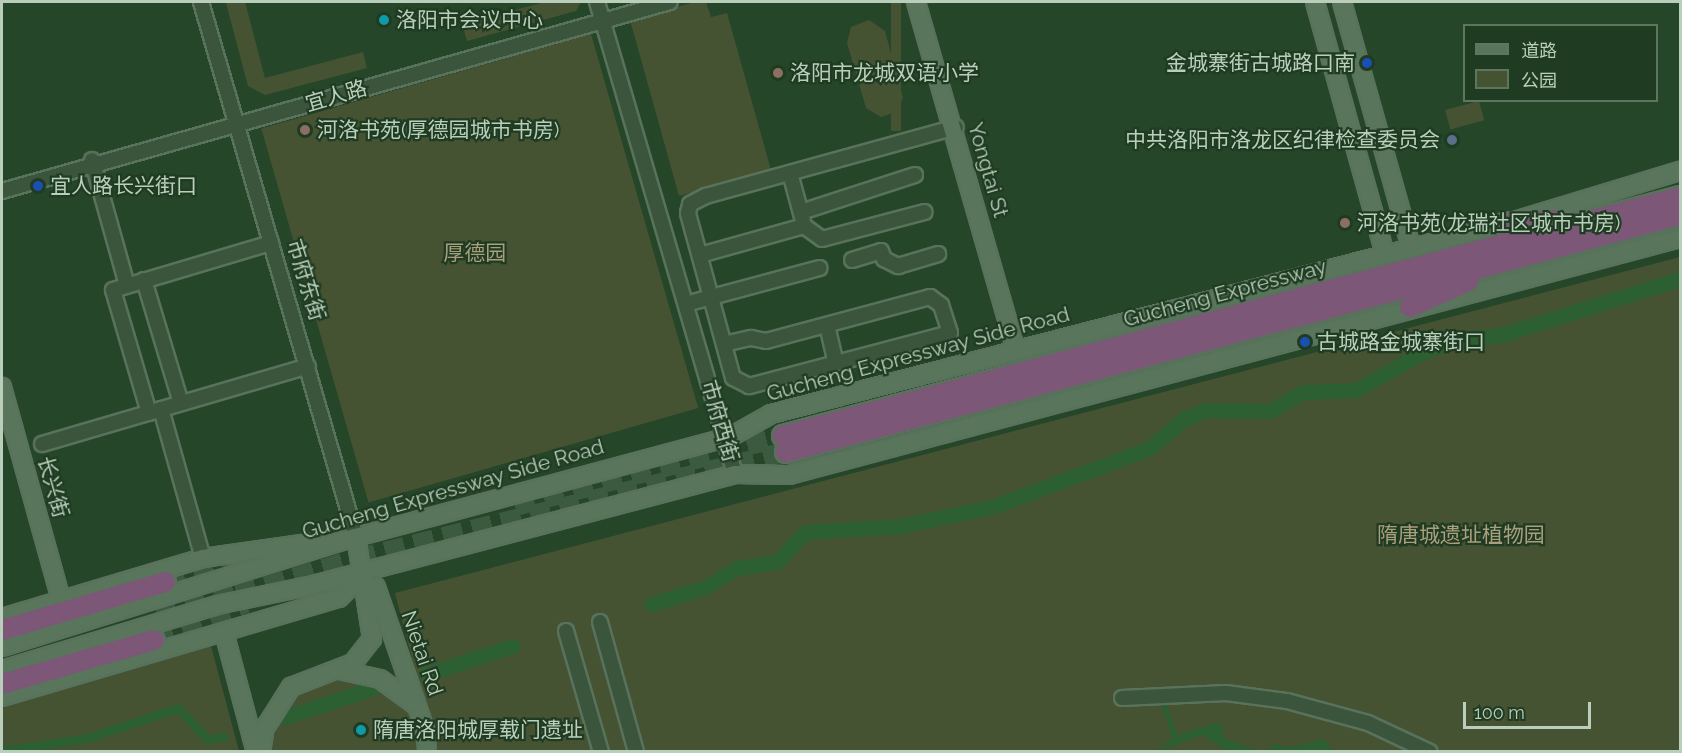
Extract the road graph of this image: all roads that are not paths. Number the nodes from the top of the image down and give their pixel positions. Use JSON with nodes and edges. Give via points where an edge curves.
{"nodes":[{"id":1,"x":201,"y":2,"type":"edge"},
{"id":2,"x":210,"y":2,"type":"edge"},
{"id":3,"x":645,"y":2,"type":"edge"},
{"id":4,"x":670,"y":2,"type":"edge"},
{"id":5,"x":916,"y":2,"type":"edge"},
{"id":6,"x":921,"y":2,"type":"edge"},
{"id":7,"x":1315,"y":2,"type":"edge"},
{"id":8,"x":1342,"y":2,"type":"edge"},
{"id":9,"x":604,"y":12,"type":"edge"},
{"id":10,"x":238,"y":120,"type":"junction"},
{"id":11,"x":954,"y":127,"type":"junction"},
{"id":12,"x":93,"y":162,"type":"junction"},
{"id":13,"x":1680,"y":171,"type":"edge"},
{"id":14,"x":790,"y":173,"type":"junction"},
{"id":15,"x":915,"y":175,"type":"dead end"},
{"id":16,"x":2,"y":186,"type":"edge"},
{"id":17,"x":2,"y":191,"type":"edge"},
{"id":18,"x":1677,"y":204,"type":"edge"},
{"id":19,"x":925,"y":212,"type":"dead end"},
{"id":20,"x":1609,"y":215,"type":"junction"},
{"id":21,"x":803,"y":219,"type":"junction"},
{"id":22,"x":1504,"y":224,"type":"junction"},
{"id":23,"x":868,"y":227,"type":"junction"},
{"id":24,"x":1680,"y":228,"type":"edge"},
{"id":25,"x":1680,"y":238,"type":"edge"},
{"id":26,"x":271,"y":243,"type":"junction"},
{"id":27,"x":1411,"y":247,"type":"junction"},
{"id":28,"x":881,"y":251,"type":"junction"},
{"id":29,"x":938,"y":254,"type":"dead end"},
{"id":30,"x":1385,"y":254,"type":"junction"},
{"id":31,"x":700,"y":255,"type":"junction"},
{"id":32,"x":1519,"y":258,"type":"junction"},
{"id":33,"x":852,"y":260,"type":"dead end"},
{"id":34,"x":820,"y":268,"type":"dead end"},
{"id":35,"x":144,"y":280,"type":"junction"},
{"id":36,"x":127,"y":285,"type":"junction"},
{"id":37,"x":712,"y":296,"type":"junction"},
{"id":38,"x":693,"y":302,"type":"junction"},
{"id":39,"x":1410,"y":308,"type":"junction"},
{"id":40,"x":827,"y":325,"type":"junction"},
{"id":41,"x":724,"y":344,"type":"junction"},
{"id":42,"x":1018,"y":350,"type":"junction"},
{"id":43,"x":836,"y":363,"type":"junction"},
{"id":44,"x":308,"y":366,"type":"junction"},
{"id":45,"x":2,"y":387,"type":"edge"},
{"id":46,"x":181,"y":403,"type":"junction"},
{"id":47,"x":155,"y":411,"type":"junction"},
{"id":48,"x":2,"y":416,"type":"edge"},
{"id":49,"x":728,"y":436,"type":"junction"},
{"id":50,"x":42,"y":444,"type":"dead end"},
{"id":51,"x":735,"y":474,"type":"junction"},
{"id":52,"x":359,"y":536,"type":"junction"},
{"id":53,"x":203,"y":558,"type":"junction"},
{"id":54,"x":368,"y":571,"type":"junction"},
{"id":55,"x":165,"y":582,"type":"tunnel mouth"},
{"id":56,"x":58,"y":601,"type":"junction"},
{"id":57,"x":2,"y":618,"type":"edge"},
{"id":58,"x":600,"y":622,"type":"dead end"},
{"id":59,"x":2,"y":630,"type":"edge"},
{"id":60,"x":566,"y":631,"type":"dead end"},
{"id":61,"x":224,"y":632,"type":"junction"},
{"id":62,"x":154,"y":640,"type":"tunnel mouth"},
{"id":63,"x":2,"y":647,"type":"edge"},
{"id":64,"x":330,"y":669,"type":"junction"},
{"id":65,"x":2,"y":670,"type":"edge"},
{"id":66,"x":2,"y":684,"type":"edge"},
{"id":67,"x":2,"y":697,"type":"edge"},
{"id":68,"x":1122,"y":698,"type":"dead end"},
{"id":69,"x":417,"y":706,"type":"junction"},
{"id":70,"x":256,"y":752,"type":"edge"},
{"id":71,"x":261,"y":752,"type":"edge"},
{"id":72,"x":427,"y":752,"type":"edge"},
{"id":73,"x":601,"y":752,"type":"edge"},
{"id":74,"x":636,"y":752,"type":"edge"},
{"id":75,"x":1430,"y":752,"type":"edge"}],
"edges":[{"from":1,"to":10,"type":"street","name":"市府东街"},
{"from":2,"to":10,"type":"street","name":"市府东街"},
{"from":3,"to":9,"type":"street","name":"宜人路"},
{"from":4,"to":9,"type":"street","name":"宜人路"},
{"from":5,"to":11,"type":"main road","name":"Yongtai St"},
{"from":6,"to":11,"type":"main road","name":"Yongtai St"},
{"from":7,"to":30,"type":"main road"},
{"from":8,"to":27,"type":"main road"},
{"from":9,"to":10,"type":"street","name":"宜人路"},
{"from":9,"to":38,"type":"street","name":"市府西街"},
{"from":9,"to":49,"type":"street","name":"市府西街"},
{"from":10,"to":12,"type":"street","name":"宜人路"},
{"from":10,"to":26,"type":"street","name":"市府东街"},
{"from":10,"to":52,"type":"street","name":"市府东街"},
{"from":11,"to":14,"type":"street"},
{"from":11,"to":42,"type":"main road","name":"Yongtai St"},
{"from":12,"to":16,"type":"street","name":"宜人路"},
{"from":12,"to":17,"type":"street","name":"宜人路"},
{"from":12,"to":36,"type":"street"},
{"from":13,"to":22,"type":"main road","name":"Gucheng Expressway Side Road"},
{"from":14,"to":21,"type":"street"},
{"from":14,"to":31,"type":"street","via":[[690,204],[688,213]]},
{"from":15,"to":21,"type":"street"},
{"from":18,"to":20,"type":"highway","name":"Gucheng Expressway"},
{"from":18,"to":32,"type":"highway","name":"Gucheng Expressway","via":[[1604,235]]},
{"from":19,"to":23,"type":"street"},
{"from":20,"to":22,"type":"highway"},
{"from":20,"to":32,"type":"highway","name":"Gucheng Expressway","via":[[784,444]]},
{"from":21,"to":23,"type":"street","via":[[822,239]]},
{"from":21,"to":31,"type":"street"},
{"from":22,"to":27,"type":"main road","name":"Gucheng Expressway Side Road"},
{"from":23,"to":28,"type":"street"},
{"from":24,"to":32,"type":"highway"},
{"from":25,"to":39,"type":"main road"},
{"from":26,"to":35,"type":"street"},
{"from":26,"to":44,"type":"street","name":"市府东街"},
{"from":27,"to":30,"type":"main road","name":"Gucheng Expressway Side Road"},
{"from":28,"to":29,"type":"street","via":[[884,259],[898,266]]},
{"from":28,"to":33,"type":"street"},
{"from":30,"to":42,"type":"main road","name":"Gucheng Expressway Side Road"},
{"from":31,"to":37,"type":"street"},
{"from":32,"to":39,"type":"highway"},
{"from":34,"to":37,"type":"street"},
{"from":35,"to":36,"type":"street"},
{"from":35,"to":46,"type":"street"},
{"from":36,"to":47,"type":"street","via":[[113,290]]},
{"from":37,"to":38,"type":"street"},
{"from":37,"to":41,"type":"street"},
{"from":38,"to":49,"type":"street","name":"市府西街"},
{"from":39,"to":51,"type":"main road","via":[[789,474]]},
{"from":40,"to":41,"type":"street","via":[[766,341],[751,338]]},
{"from":40,"to":43,"type":"street"},
{"from":40,"to":43,"type":"street","via":[[930,297],[946,316],[950,333]]},
{"from":41,"to":43,"type":"street","via":[[733,378],[749,386]]},
{"from":42,"to":49,"type":"main road","name":"Gucheng Expressway Side Road","via":[[771,414]]},
{"from":44,"to":46,"type":"street"},
{"from":44,"to":52,"type":"street","name":"市府东街"},
{"from":45,"to":56,"type":"main road","name":"长兴街"},
{"from":46,"to":47,"type":"street"},
{"from":47,"to":50,"type":"street"},
{"from":47,"to":53,"type":"street"},
{"from":48,"to":56,"type":"main road","name":"长兴街"},
{"from":49,"to":51,"type":"street","name":"市府西街"},
{"from":49,"to":52,"type":"main road","name":"Gucheng Expressway Side Road"},
{"from":51,"to":54,"type":"main road"},
{"from":52,"to":53,"type":"main road"},
{"from":52,"to":54,"type":"main road","name":"市府东街"},
{"from":52,"to":63,"type":"main road","name":"Gucheng Expressway Side Road"},
{"from":53,"to":56,"type":"main road"},
{"from":54,"to":61,"type":"main road","via":[[339,598]]},
{"from":54,"to":64,"type":"main road","via":[[372,639],[353,663]]},
{"from":54,"to":65,"type":"main road","via":[[217,605]]},
{"from":54,"to":69,"type":"main road","name":"Nietai Rd"},
{"from":55,"to":59,"type":"highway"},
{"from":56,"to":57,"type":"main road"},
{"from":58,"to":74,"type":"street"},
{"from":60,"to":73,"type":"street"},
{"from":61,"to":67,"type":"main road"},
{"from":61,"to":70,"type":"main road"},
{"from":62,"to":66,"type":"highway"},
{"from":64,"to":69,"type":"main road","via":[[380,679]]},
{"from":64,"to":71,"type":"main road","via":[[291,687],[265,728]]},
{"from":68,"to":75,"type":"street","via":[[1226,693],[1287,701],[1368,723]]},
{"from":69,"to":72,"type":"main road","name":"Nietai Rd"}]}
